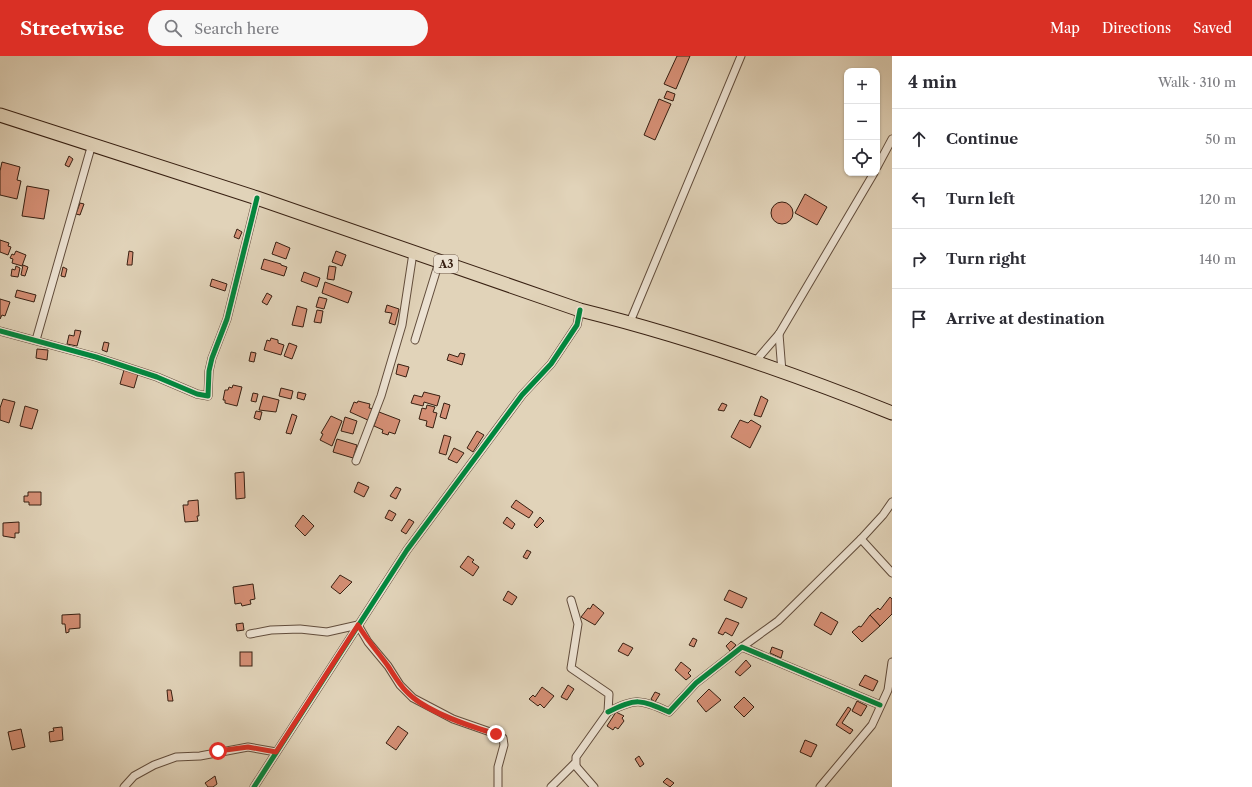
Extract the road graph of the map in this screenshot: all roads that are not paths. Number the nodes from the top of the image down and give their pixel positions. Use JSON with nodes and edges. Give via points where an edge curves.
{"nodes":[{"id":1,"x":741,"y":56,"type":"edge"},
{"id":2,"x":0,"y":114,"type":"edge"},
{"id":3,"x":892,"y":140,"type":"edge"},
{"id":4,"x":92,"y":144,"type":"junction"},
{"id":5,"x":880,"y":162,"type":"edge"},
{"id":6,"x":872,"y":176,"type":"edge"},
{"id":7,"x":257,"y":198,"type":"junction"},
{"id":8,"x":414,"y":253,"type":"junction"},
{"id":9,"x":440,"y":262,"type":"junction"},
{"id":10,"x":580,"y":310,"type":"junction"},
{"id":11,"x":630,"y":322,"type":"junction"},
{"id":12,"x":0,"y":331,"type":"edge"},
{"id":13,"x":779,"y":334,"type":"junction"},
{"id":14,"x":36,"y":340,"type":"junction"},
{"id":15,"x":415,"y":340,"type":"dead end"},
{"id":16,"x":754,"y":363,"type":"junction"},
{"id":17,"x":782,"y":372,"type":"junction"},
{"id":18,"x":892,"y":412,"type":"edge"},
{"id":19,"x":356,"y":461,"type":"dead end"},
{"id":20,"x":892,"y":502,"type":"edge"},
{"id":21,"x":861,"y":539,"type":"junction"},
{"id":22,"x":892,"y":572,"type":"edge"},
{"id":23,"x":571,"y":600,"type":"dead end"},
{"id":24,"x":358,"y":625,"type":"junction"},
{"id":25,"x":250,"y":634,"type":"dead end"},
{"id":26,"x":742,"y":647,"type":"junction"},
{"id":27,"x":892,"y":662,"type":"edge"},
{"id":28,"x":880,"y":705,"type":"junction"},
{"id":29,"x":608,"y":712,"type":"junction"},
{"id":30,"x":276,"y":752,"type":"junction"},
{"id":31,"x":576,"y":765,"type":"junction"},
{"id":32,"x":124,"y":787,"type":"edge"},
{"id":33,"x":254,"y":787,"type":"edge"},
{"id":34,"x":498,"y":787,"type":"edge"},
{"id":35,"x":551,"y":787,"type":"edge"},
{"id":36,"x":594,"y":787,"type":"edge"},
{"id":37,"x":820,"y":787,"type":"edge"}],
"edges":[{"from":1,"to":11,"type":"street"},
{"from":2,"to":4,"type":"highway","number":"A3"},
{"from":3,"to":5,"type":"street"},
{"from":4,"to":7,"type":"highway","number":"A3"},
{"from":4,"to":14,"type":"street"},
{"from":6,"to":13,"type":"street"},
{"from":7,"to":8,"type":"highway","number":"A3"},
{"from":7,"to":14,"type":"street","via":[[227,319],[212,358],[208,396],[157,377]]},
{"from":8,"to":9,"type":"highway","number":"A3"},
{"from":8,"to":19,"type":"street","via":[[402,325],[381,396]]},
{"from":9,"to":10,"type":"highway","number":"A3"},
{"from":9,"to":15,"type":"street"},
{"from":10,"to":11,"type":"highway","number":"A3"},
{"from":10,"to":24,"type":"street","via":[[577,325],[551,364],[522,395],[480,451],[407,550]]},
{"from":11,"to":16,"type":"highway","number":"A3"},
{"from":12,"to":14,"type":"street"},
{"from":13,"to":16,"type":"street"},
{"from":13,"to":17,"type":"street"},
{"from":16,"to":17,"type":"highway","number":"A3"},
{"from":17,"to":18,"type":"highway","number":"A3"},
{"from":20,"to":21,"type":"street"},
{"from":21,"to":22,"type":"street"},
{"from":21,"to":26,"type":"street","via":[[778,621]]},
{"from":23,"to":29,"type":"street","via":[[578,624],[571,668],[609,694]]},
{"from":24,"to":25,"type":"street","via":[[327,632],[300,629]]},
{"from":24,"to":30,"type":"street"},
{"from":24,"to":34,"type":"street","via":[[400,685],[413,698],[453,719],[503,738],[504,745],[498,767]]},
{"from":26,"to":28,"type":"street"},
{"from":26,"to":29,"type":"street","via":[[696,683],[669,712],[645,701],[628,702]]},
{"from":27,"to":28,"type":"street","via":[[889,685]]},
{"from":28,"to":37,"type":"street","via":[[872,725]]},
{"from":29,"to":31,"type":"street","via":[[576,757]]},
{"from":30,"to":32,"type":"street","via":[[248,747],[200,756],[176,757],[134,776]]},
{"from":30,"to":33,"type":"street"},
{"from":31,"to":35,"type":"street","via":[[574,764]]},
{"from":31,"to":36,"type":"street"}]}
